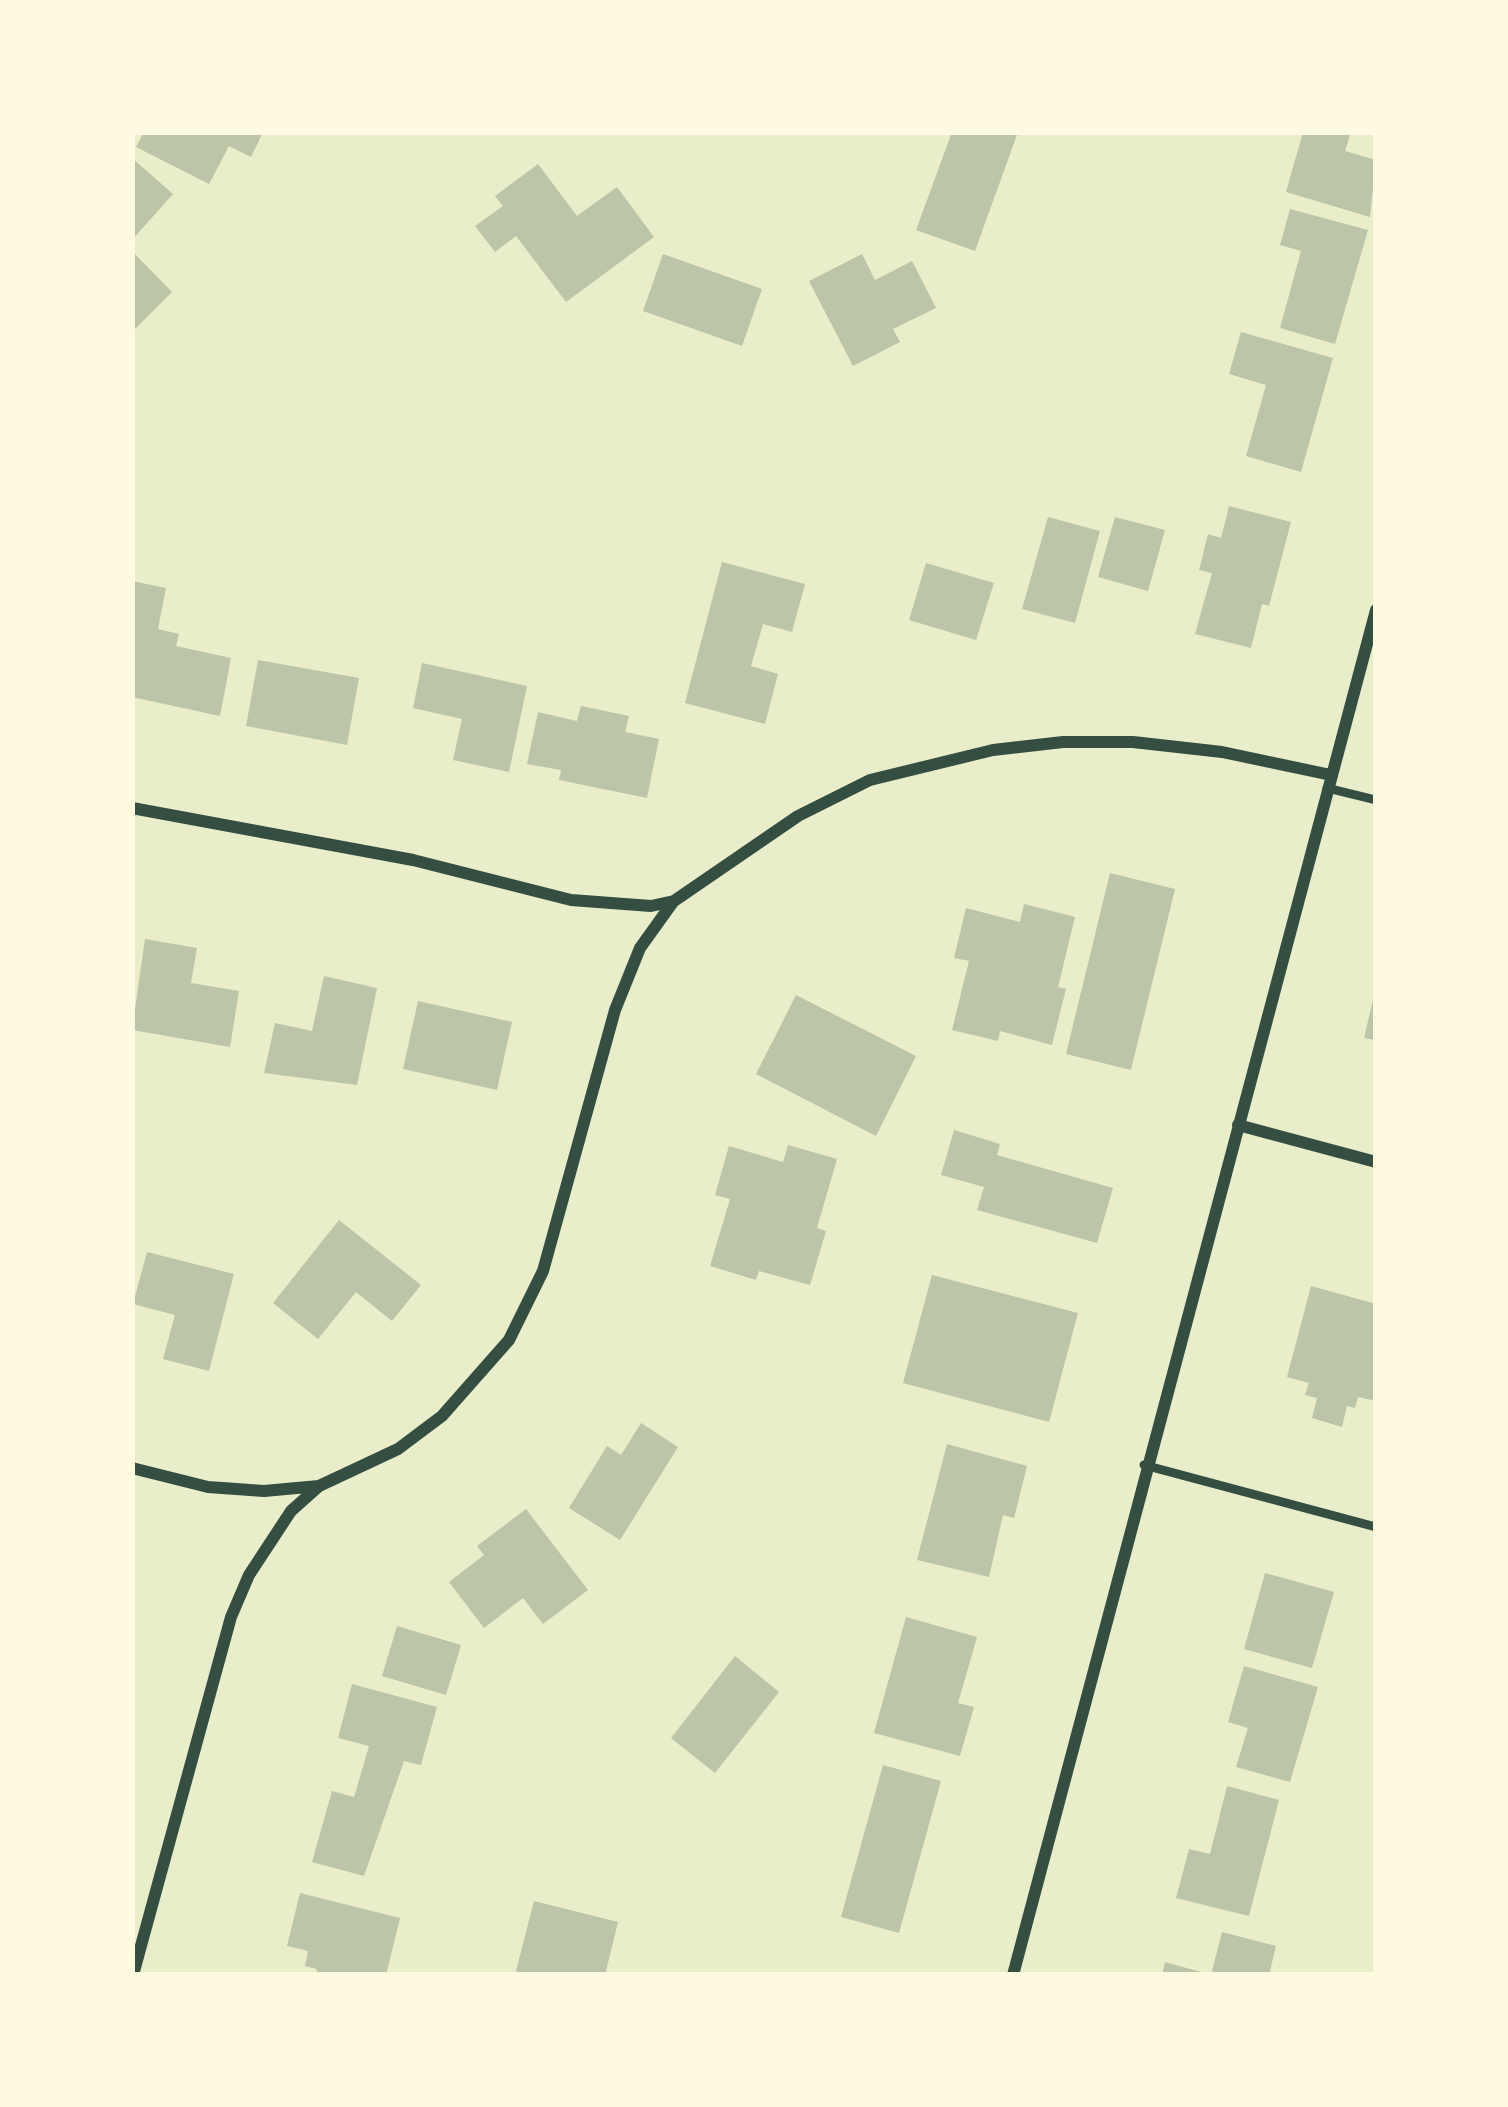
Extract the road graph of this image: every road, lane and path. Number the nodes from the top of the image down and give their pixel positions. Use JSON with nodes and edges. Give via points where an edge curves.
{"nodes":[{"id":1,"x":1376,"y":610,"type":"edge"},
{"id":2,"x":1329,"y":782,"type":"junction"},
{"id":3,"x":1376,"y":800,"type":"edge"},
{"id":4,"x":132,"y":808,"type":"edge"},
{"id":5,"x":674,"y":901,"type":"junction"},
{"id":6,"x":1238,"y":1125,"type":"junction"},
{"id":7,"x":1376,"y":1162,"type":"edge"},
{"id":8,"x":1144,"y":1466,"type":"junction"},
{"id":9,"x":132,"y":1468,"type":"edge"},
{"id":10,"x":319,"y":1486,"type":"junction"},
{"id":11,"x":1376,"y":1527,"type":"edge"},
{"id":12,"x":133,"y":1975,"type":"edge"},
{"id":13,"x":1012,"y":1975,"type":"edge"}],
"edges":[{"from":1,"to":2,"type":"street"},
{"from":2,"to":3,"type":"lane"},
{"from":2,"to":5,"type":"street","via":[[1222,752],[1133,742],[993,750],[870,780],[798,816]]},
{"from":2,"to":6,"type":"street"},
{"from":4,"to":5,"type":"street","via":[[572,899],[624,907]]},
{"from":5,"to":10,"type":"street","via":[[640,948],[615,1010],[543,1270],[509,1340],[442,1416],[398,1449]]},
{"from":6,"to":7,"type":"street"},
{"from":6,"to":8,"type":"street"},
{"from":8,"to":11,"type":"lane"},
{"from":8,"to":13,"type":"street"},
{"from":9,"to":10,"type":"street","via":[[208,1487]]},
{"from":10,"to":12,"type":"street","via":[[271,1538],[231,1617]]}]}
